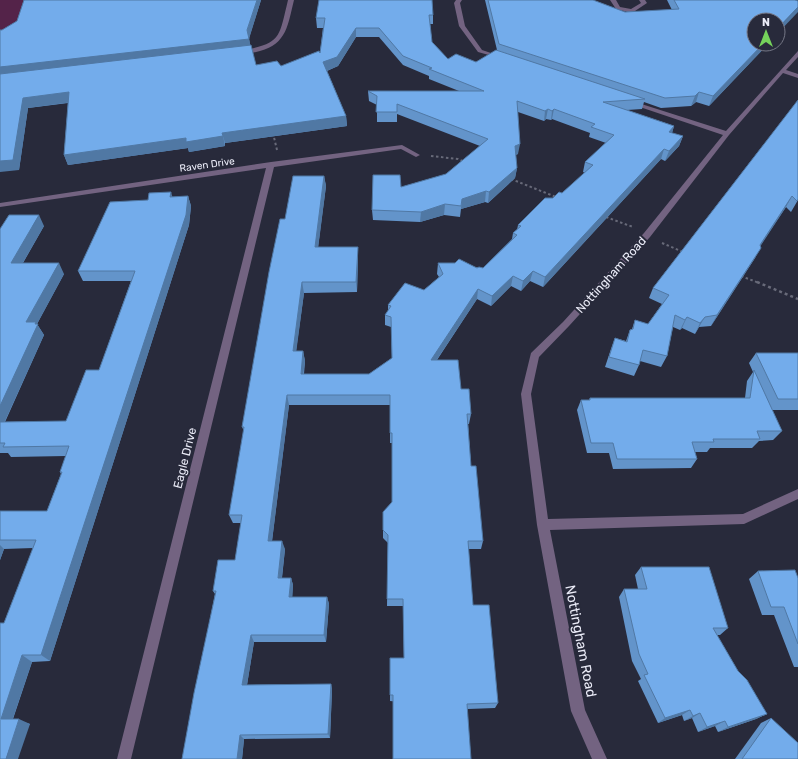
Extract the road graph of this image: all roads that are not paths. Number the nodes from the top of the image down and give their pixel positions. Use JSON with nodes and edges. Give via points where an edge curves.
{"nodes":[{"id":1,"x":291,"y":0,"type":"edge"},
{"id":2,"x":459,"y":0,"type":"edge"},
{"id":3,"x":613,"y":0,"type":"edge"},
{"id":4,"x":642,"y":0,"type":"edge"},
{"id":5,"x":798,"y":53,"type":"edge"},
{"id":6,"x":234,"y":54,"type":"edge"},
{"id":7,"x":510,"y":61,"type":"edge"},
{"id":8,"x":782,"y":71,"type":"junction"},
{"id":9,"x":798,"y":76,"type":"edge"},
{"id":10,"x":622,"y":99,"type":"edge"},
{"id":11,"x":727,"y":134,"type":"junction"},
{"id":12,"x":416,"y":154,"type":"road end"},
{"id":13,"x":271,"y":164,"type":"junction"},
{"id":14,"x":0,"y":205,"type":"edge"},
{"id":15,"x":798,"y":494,"type":"edge"},
{"id":16,"x":543,"y":525,"type":"junction"},
{"id":17,"x":124,"y":759,"type":"edge"},
{"id":18,"x":600,"y":759,"type":"edge"}],
"edges":[{"from":1,"to":6,"type":"street","via":[[283,35],[277,41],[257,51]]},
{"from":2,"to":7,"type":"street","via":[[457,3],[462,26],[480,51]]},
{"from":3,"to":4,"type":"street","via":[[618,8],[632,11],[644,3]]},
{"from":5,"to":8,"type":"street","name":"Nottingham Road"},
{"from":8,"to":9,"type":"street"},
{"from":8,"to":11,"type":"street","name":"Nottingham Road"},
{"from":10,"to":11,"type":"street"},
{"from":11,"to":16,"type":"street","name":"Nottingham Road","via":[[647,236],[534,356],[526,394]]},
{"from":12,"to":13,"type":"street","name":"Raven Drive","via":[[402,147]]},
{"from":13,"to":14,"type":"street","name":"Raven Drive"},
{"from":13,"to":17,"type":"street","name":"Eagle Drive"},
{"from":15,"to":16,"type":"street","via":[[744,519]]},
{"from":16,"to":18,"type":"street","name":"Nottingham Road","via":[[578,711]]}]}
